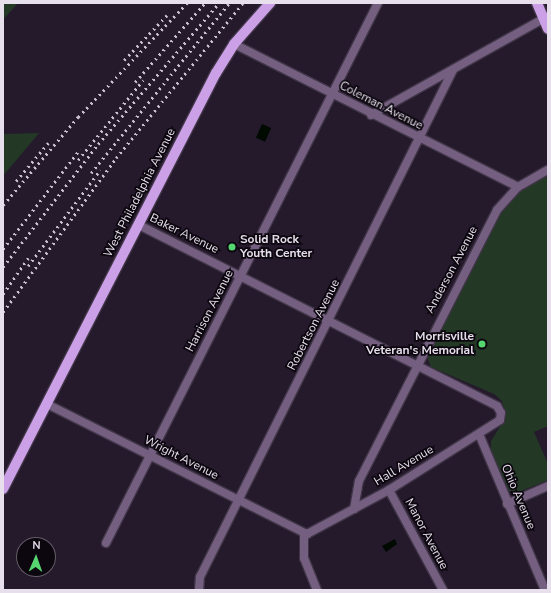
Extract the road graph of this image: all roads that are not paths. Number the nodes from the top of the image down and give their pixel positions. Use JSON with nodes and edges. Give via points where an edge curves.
{"nodes":[{"id":1,"x":270,"y":3,"type":"edge"},
{"id":2,"x":378,"y":3,"type":"edge"},
{"id":3,"x":537,"y":3,"type":"edge"},
{"id":4,"x":546,"y":17,"type":"edge"},
{"id":5,"x":548,"y":29,"type":"edge"},
{"id":6,"x":234,"y":44,"type":"junction"},
{"id":7,"x":453,"y":70,"type":"junction"},
{"id":8,"x":332,"y":95,"type":"junction"},
{"id":9,"x":371,"y":115,"type":"junction"},
{"id":10,"x":420,"y":140,"type":"junction"},
{"id":11,"x":548,"y":170,"type":"edge"},
{"id":12,"x":518,"y":187,"type":"junction"},
{"id":13,"x":138,"y":225,"type":"junction"},
{"id":14,"x":241,"y":276,"type":"junction"},
{"id":15,"x":329,"y":320,"type":"junction"},
{"id":16,"x":418,"y":364,"type":"junction"},
{"id":17,"x":47,"y":404,"type":"junction"},
{"id":18,"x":497,"y":406,"type":"joint"},
{"id":19,"x":479,"y":434,"type":"junction"},
{"id":20,"x":150,"y":457,"type":"junction"},
{"id":21,"x":548,"y":486,"type":"edge"},
{"id":22,"x":3,"y":489,"type":"edge"},
{"id":23,"x":389,"y":490,"type":"junction"},
{"id":24,"x":239,"y":500,"type":"junction"},
{"id":25,"x":508,"y":504,"type":"junction"},
{"id":26,"x":354,"y":509,"type":"junction"},
{"id":27,"x":304,"y":533,"type":"junction"},
{"id":28,"x":106,"y":543,"type":"dead end"},
{"id":29,"x":198,"y":590,"type":"edge"},
{"id":30,"x":317,"y":590,"type":"edge"},
{"id":31,"x":443,"y":590,"type":"edge"},
{"id":32,"x":545,"y":590,"type":"edge"}],
"edges":[{"from":1,"to":6,"type":"main road","name":"West Philadelphia Avenue"},
{"from":2,"to":8,"type":"street","name":"Harrison Avenue"},
{"from":3,"to":4,"type":"main road"},
{"from":4,"to":5,"type":"main road"},
{"from":4,"to":7,"type":"street"},
{"from":6,"to":8,"type":"street","name":"Coleman Avenue"},
{"from":6,"to":13,"type":"main road","name":"West Philadelphia Avenue","via":[[216,73]]},
{"from":7,"to":9,"type":"street"},
{"from":7,"to":10,"type":"street","name":"Robertson Avenue"},
{"from":8,"to":9,"type":"street","name":"Coleman Avenue"},
{"from":8,"to":14,"type":"street","name":"Harrison Avenue"},
{"from":9,"to":10,"type":"street","name":"Coleman Avenue"},
{"from":10,"to":12,"type":"street","name":"Coleman Avenue"},
{"from":10,"to":15,"type":"street","name":"Robertson Avenue"},
{"from":11,"to":12,"type":"street","name":"Anderson Avenue"},
{"from":12,"to":16,"type":"street","name":"Anderson Avenue","via":[[498,210]]},
{"from":13,"to":14,"type":"street","name":"Baker Avenue"},
{"from":13,"to":17,"type":"main road","name":"West Philadelphia Avenue"},
{"from":14,"to":15,"type":"street","name":"Baker Avenue"},
{"from":14,"to":20,"type":"street","name":"Harrison Avenue"},
{"from":15,"to":16,"type":"street","name":"Baker Avenue"},
{"from":15,"to":24,"type":"street","name":"Robertson Avenue"},
{"from":16,"to":18,"type":"street","name":"Baker Avenue"},
{"from":16,"to":26,"type":"street","name":"Anderson Avenue","via":[[359,481]]},
{"from":17,"to":20,"type":"street","name":"Wright Avenue"},
{"from":17,"to":22,"type":"main road","name":"West Philadelphia Avenue"},
{"from":18,"to":19,"type":"street","name":"Hall Avenue","via":[[501,413],[500,420]]},
{"from":19,"to":23,"type":"street","name":"Hall Avenue"},
{"from":19,"to":25,"type":"street","name":"Ohio Avenue"},
{"from":20,"to":24,"type":"street","name":"Wright Avenue"},
{"from":20,"to":28,"type":"street","name":"Harrison Avenue"},
{"from":21,"to":25,"type":"street"},
{"from":23,"to":26,"type":"street","name":"Hall Avenue"},
{"from":23,"to":31,"type":"street","name":"Manor Avenue"},
{"from":24,"to":27,"type":"street","name":"Wright Avenue"},
{"from":24,"to":29,"type":"street","name":"Robertson Avenue","via":[[200,577]]},
{"from":25,"to":32,"type":"street","name":"Ohio Avenue"},
{"from":26,"to":27,"type":"street","name":"Hall Avenue","via":[[312,532]]},
{"from":27,"to":30,"type":"street","via":[[304,558]]}]}
